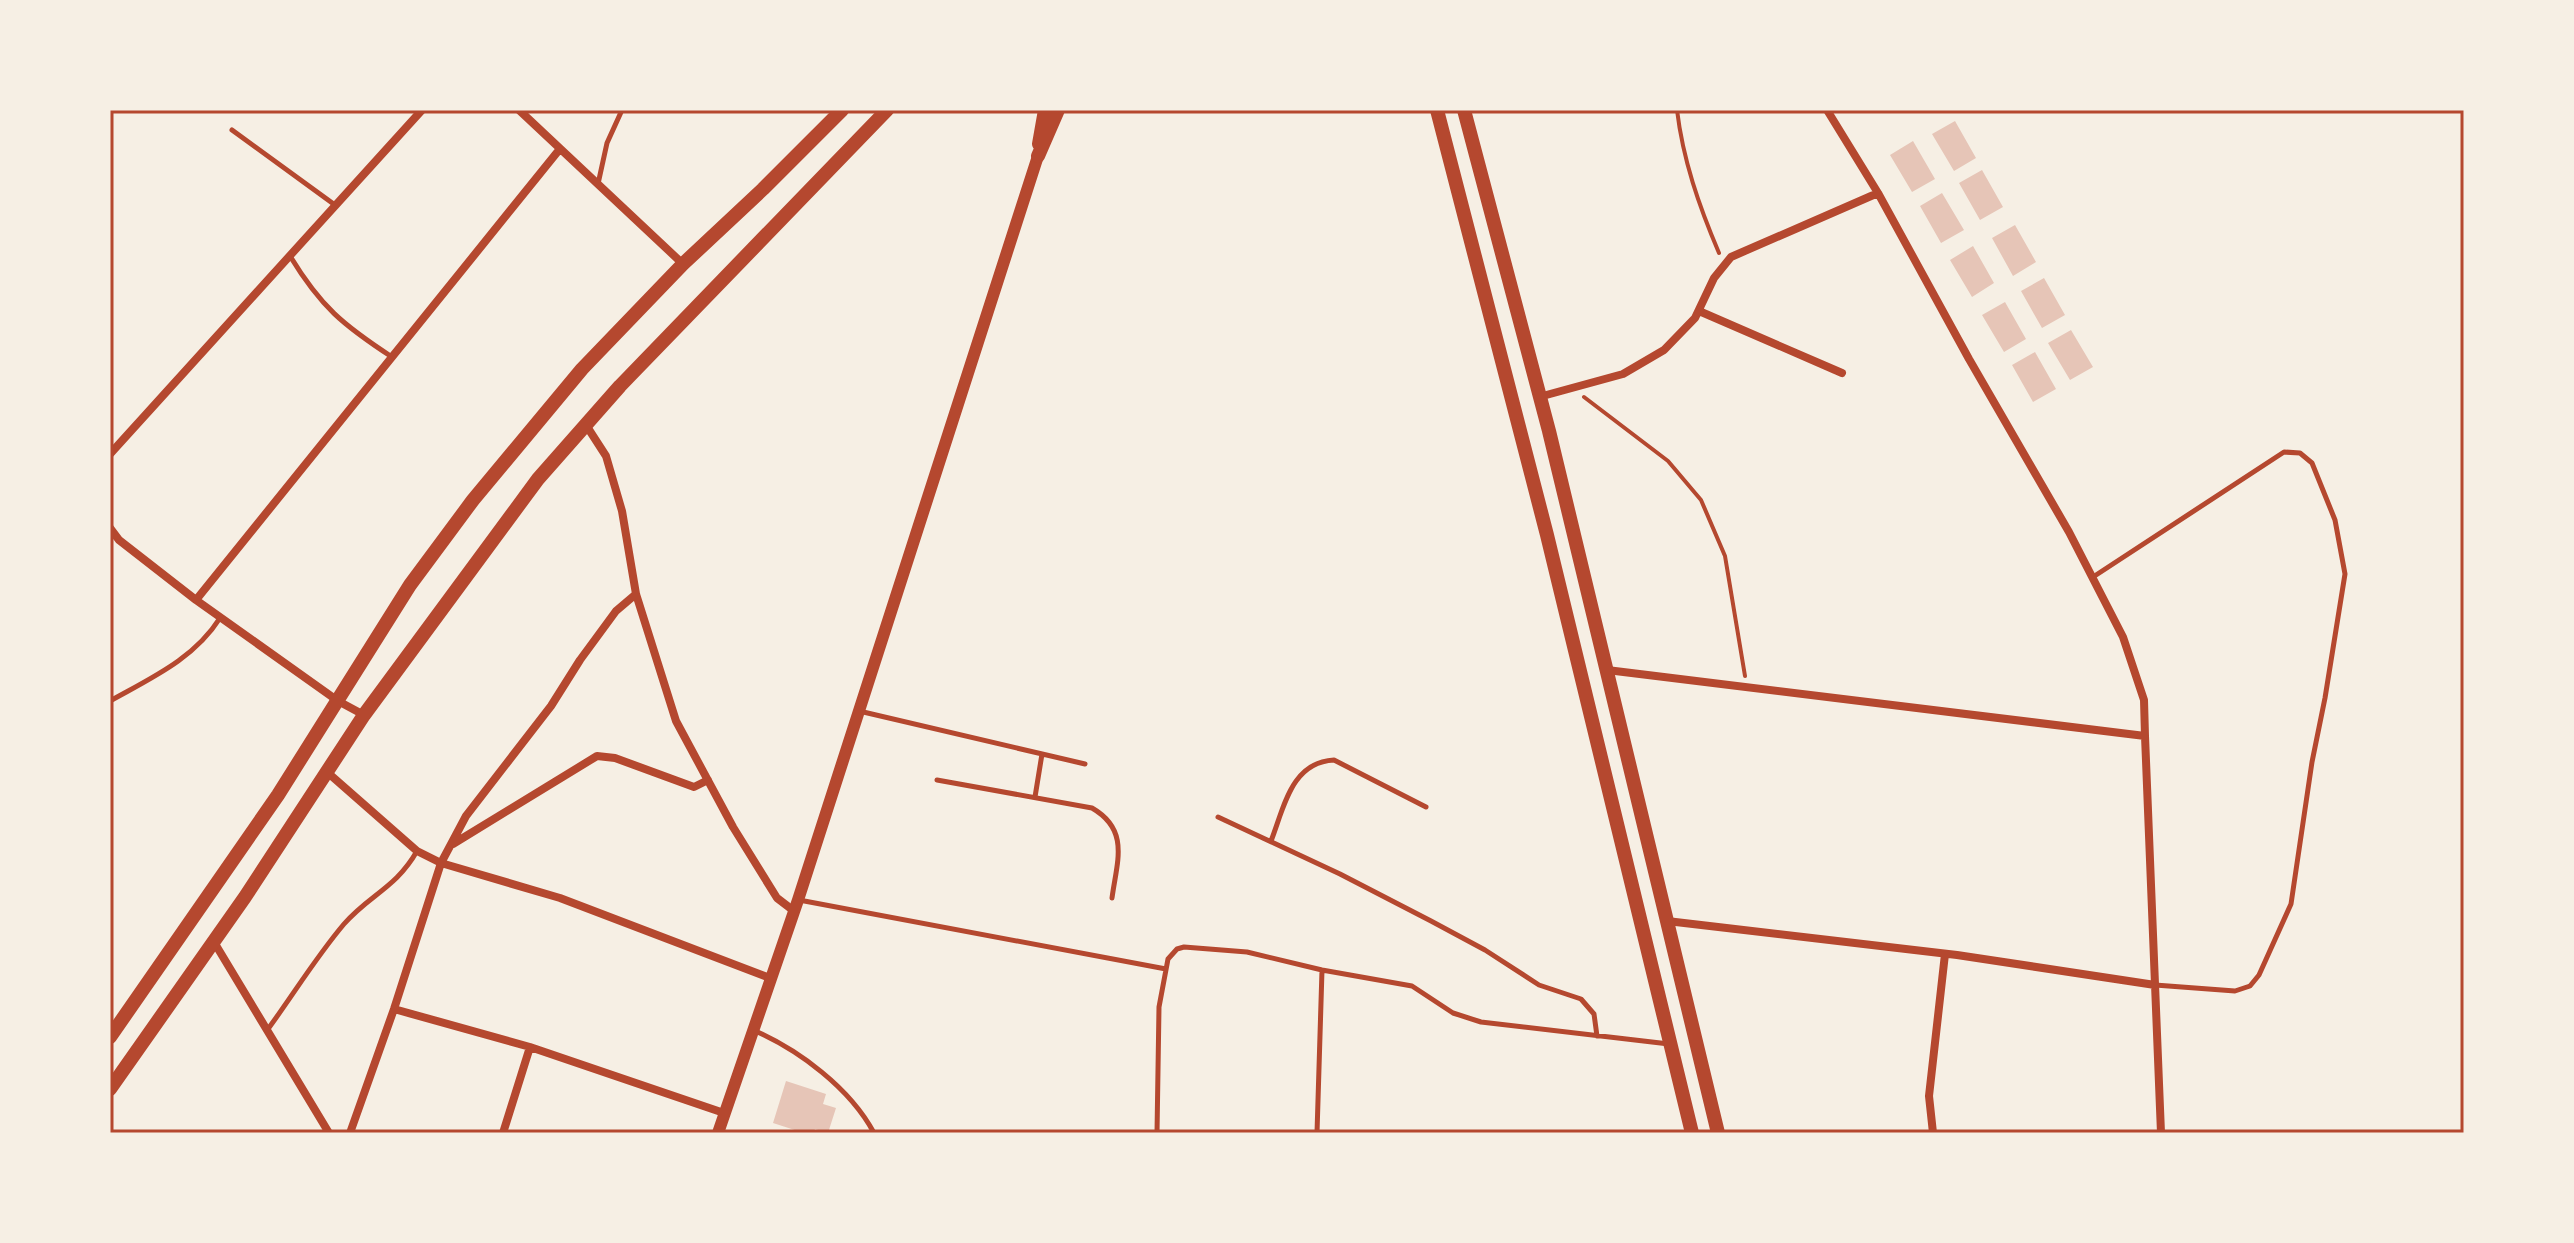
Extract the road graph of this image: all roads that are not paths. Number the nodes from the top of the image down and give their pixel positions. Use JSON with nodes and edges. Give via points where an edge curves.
{"nodes":[{"id":1,"x":422,"y":110,"type":"edge"},
{"id":2,"x":519,"y":110,"type":"edge"},
{"id":3,"x":622,"y":110,"type":"edge"},
{"id":4,"x":842,"y":110,"type":"edge"},
{"id":5,"x":887,"y":110,"type":"edge"},
{"id":6,"x":1045,"y":110,"type":"edge"},
{"id":7,"x":1058,"y":110,"type":"edge"},
{"id":8,"x":1437,"y":110,"type":"edge"},
{"id":9,"x":1464,"y":110,"type":"edge"},
{"id":10,"x":1827,"y":110,"type":"edge"},
{"id":11,"x":232,"y":130,"type":"dead end"},
{"id":12,"x":559,"y":150,"type":"junction"},
{"id":13,"x":1038,"y":156,"type":"junction"},
{"id":14,"x":598,"y":184,"type":"junction"},
{"id":15,"x":1878,"y":193,"type":"junction"},
{"id":16,"x":335,"y":205,"type":"junction"},
{"id":17,"x":289,"y":255,"type":"junction"},
{"id":18,"x":683,"y":264,"type":"junction"},
{"id":19,"x":1699,"y":311,"type":"junction"},
{"id":20,"x":392,"y":357,"type":"junction"},
{"id":21,"x":1842,"y":373,"type":"dead end"},
{"id":22,"x":1539,"y":397,"type":"junction"},
{"id":23,"x":586,"y":425,"type":"junction"},
{"id":24,"x":110,"y":454,"type":"edge"},
{"id":25,"x":110,"y":528,"type":"edge"},
{"id":26,"x":2092,"y":578,"type":"junction"},
{"id":27,"x":636,"y":594,"type":"junction"},
{"id":28,"x":196,"y":600,"type":"junction"},
{"id":29,"x":220,"y":617,"type":"junction"},
{"id":30,"x":1607,"y":670,"type":"junction"},
{"id":31,"x":110,"y":701,"type":"edge"},
{"id":32,"x":338,"y":701,"type":"junction"},
{"id":33,"x":858,"y":711,"type":"junction"},
{"id":34,"x":364,"y":715,"type":"junction"},
{"id":35,"x":2145,"y":736,"type":"junction"},
{"id":36,"x":1042,"y":754,"type":"junction"},
{"id":37,"x":1085,"y":764,"type":"dead end"},
{"id":38,"x":327,"y":772,"type":"junction"},
{"id":39,"x":708,"y":780,"type":"junction"},
{"id":40,"x":937,"y":780,"type":"dead end"},
{"id":41,"x":1035,"y":797,"type":"junction"},
{"id":42,"x":1426,"y":807,"type":"dead end"},
{"id":43,"x":1218,"y":817,"type":"dead end"},
{"id":44,"x":1271,"y":842,"type":"junction"},
{"id":45,"x":453,"y":844,"type":"junction"},
{"id":46,"x":417,"y":851,"type":"junction"},
{"id":47,"x":441,"y":863,"type":"junction"},
{"id":48,"x":1112,"y":898,"type":"dead end"},
{"id":49,"x":796,"y":906,"type":"junction"},
{"id":50,"x":1667,"y":921,"type":"junction"},
{"id":51,"x":214,"y":942,"type":"junction"},
{"id":52,"x":1945,"y":954,"type":"junction"},
{"id":53,"x":1166,"y":969,"type":"junction"},
{"id":54,"x":1322,"y":970,"type":"junction"},
{"id":55,"x":770,"y":978,"type":"junction"},
{"id":56,"x":2155,"y":985,"type":"junction"},
{"id":57,"x":394,"y":1009,"type":"junction"},
{"id":58,"x":268,"y":1029,"type":"junction"},
{"id":59,"x":752,"y":1029,"type":"junction"},
{"id":60,"x":1597,"y":1036,"type":"junction"},
{"id":61,"x":110,"y":1037,"type":"edge"},
{"id":62,"x":1671,"y":1045,"type":"junction"},
{"id":63,"x":530,"y":1047,"type":"junction"},
{"id":64,"x":110,"y":1089,"type":"edge"},
{"id":65,"x":724,"y":1113,"type":"junction"},
{"id":66,"x":329,"y":1133,"type":"edge"},
{"id":67,"x":350,"y":1133,"type":"edge"},
{"id":68,"x":503,"y":1133,"type":"edge"},
{"id":69,"x":718,"y":1133,"type":"edge"},
{"id":70,"x":874,"y":1133,"type":"edge"},
{"id":71,"x":1157,"y":1133,"type":"edge"},
{"id":72,"x":1317,"y":1133,"type":"edge"},
{"id":73,"x":1692,"y":1133,"type":"edge"},
{"id":74,"x":1718,"y":1133,"type":"edge"},
{"id":75,"x":1933,"y":1133,"type":"edge"},
{"id":76,"x":2161,"y":1133,"type":"edge"}],
"edges":[{"from":1,"to":16,"type":"street"},
{"from":2,"to":12,"type":"street"},
{"from":3,"to":14,"type":"lane","via":[[607,143]]},
{"from":4,"to":18,"type":"main road"},
{"from":5,"to":23,"type":"main road"},
{"from":6,"to":13,"type":"main road"},
{"from":7,"to":13,"type":"main road"},
{"from":8,"to":62,"type":"main road"},
{"from":9,"to":22,"type":"main road"},
{"from":10,"to":15,"type":"street"},
{"from":11,"to":16,"type":"lane"},
{"from":12,"to":14,"type":"street"},
{"from":12,"to":20,"type":"street"},
{"from":13,"to":33,"type":"street"},
{"from":14,"to":18,"type":"street"},
{"from":15,"to":19,"type":"street","via":[[1731,257]]},
{"from":15,"to":26,"type":"street"},
{"from":16,"to":17,"type":"street"},
{"from":17,"to":20,"type":"lane","via":[[330,311]]},
{"from":17,"to":24,"type":"street"},
{"from":18,"to":32,"type":"main road","via":[[582,369],[473,500],[410,585]]},
{"from":19,"to":21,"type":"street"},
{"from":19,"to":22,"type":"street","via":[[1664,350],[1623,374]]},
{"from":20,"to":28,"type":"street"},
{"from":22,"to":30,"type":"main road"},
{"from":23,"to":27,"type":"street","via":[[606,456]]},
{"from":23,"to":34,"type":"main road","via":[[538,479]]},
{"from":25,"to":28,"type":"street"},
{"from":26,"to":35,"type":"street","via":[[2144,700]]},
{"from":26,"to":56,"type":"lane","via":[[2284,452],[2300,453],[2312,463],[2341,547],[2345,574],[2336,634],[2283,927],[2255,981],[2243,990]]},
{"from":27,"to":39,"type":"street","via":[[676,721]]},
{"from":27,"to":45,"type":"street","via":[[607,623],[466,816]]},
{"from":28,"to":29,"type":"street"},
{"from":29,"to":31,"type":"lane","via":[[181,660]]},
{"from":29,"to":32,"type":"street"},
{"from":30,"to":35,"type":"street"},
{"from":30,"to":50,"type":"main road"},
{"from":32,"to":34,"type":"street"},
{"from":32,"to":61,"type":"main road"},
{"from":33,"to":36,"type":"lane"},
{"from":33,"to":49,"type":"street"},
{"from":34,"to":38,"type":"main road"},
{"from":35,"to":56,"type":"street"},
{"from":36,"to":37,"type":"lane"},
{"from":36,"to":41,"type":"lane"},
{"from":38,"to":46,"type":"street"},
{"from":38,"to":51,"type":"main road"},
{"from":39,"to":45,"type":"street","via":[[694,787],[597,756]]},
{"from":39,"to":49,"type":"street","via":[[777,898]]},
{"from":40,"to":41,"type":"lane"},
{"from":41,"to":48,"type":"lane","via":[[1092,808],[1109,821],[1120,845]]},
{"from":42,"to":44,"type":"lane","via":[[1334,760],[1324,761],[1305,769],[1292,785]]},
{"from":43,"to":44,"type":"lane"},
{"from":44,"to":60,"type":"lane","via":[[1431,921],[1539,985],[1581,999],[1594,1014]]},
{"from":45,"to":47,"type":"street"},
{"from":46,"to":47,"type":"street"},
{"from":46,"to":58,"type":"lane","via":[[391,884],[344,924]]},
{"from":47,"to":55,"type":"street","via":[[560,898]]},
{"from":47,"to":57,"type":"street"},
{"from":49,"to":53,"type":"lane"},
{"from":49,"to":55,"type":"street"},
{"from":50,"to":52,"type":"street"},
{"from":50,"to":74,"type":"main road"},
{"from":51,"to":58,"type":"street"},
{"from":51,"to":64,"type":"main road"},
{"from":52,"to":56,"type":"street"},
{"from":52,"to":75,"type":"street","via":[[1929,1096]]},
{"from":53,"to":54,"type":"lane","via":[[1172,953],[1184,947],[1247,952]]},
{"from":53,"to":71,"type":"lane","via":[[1159,1007]]},
{"from":54,"to":60,"type":"lane","via":[[1412,986],[1453,1013],[1481,1022]]},
{"from":54,"to":72,"type":"lane"},
{"from":55,"to":59,"type":"street"},
{"from":56,"to":76,"type":"street"},
{"from":57,"to":63,"type":"street"},
{"from":57,"to":67,"type":"street"},
{"from":58,"to":66,"type":"street"},
{"from":59,"to":65,"type":"street"},
{"from":59,"to":70,"type":"lane","via":[[789,1048],[837,1087]]},
{"from":60,"to":62,"type":"lane"},
{"from":62,"to":73,"type":"main road"},
{"from":63,"to":65,"type":"street"},
{"from":63,"to":68,"type":"street"},
{"from":65,"to":69,"type":"street"}]}
